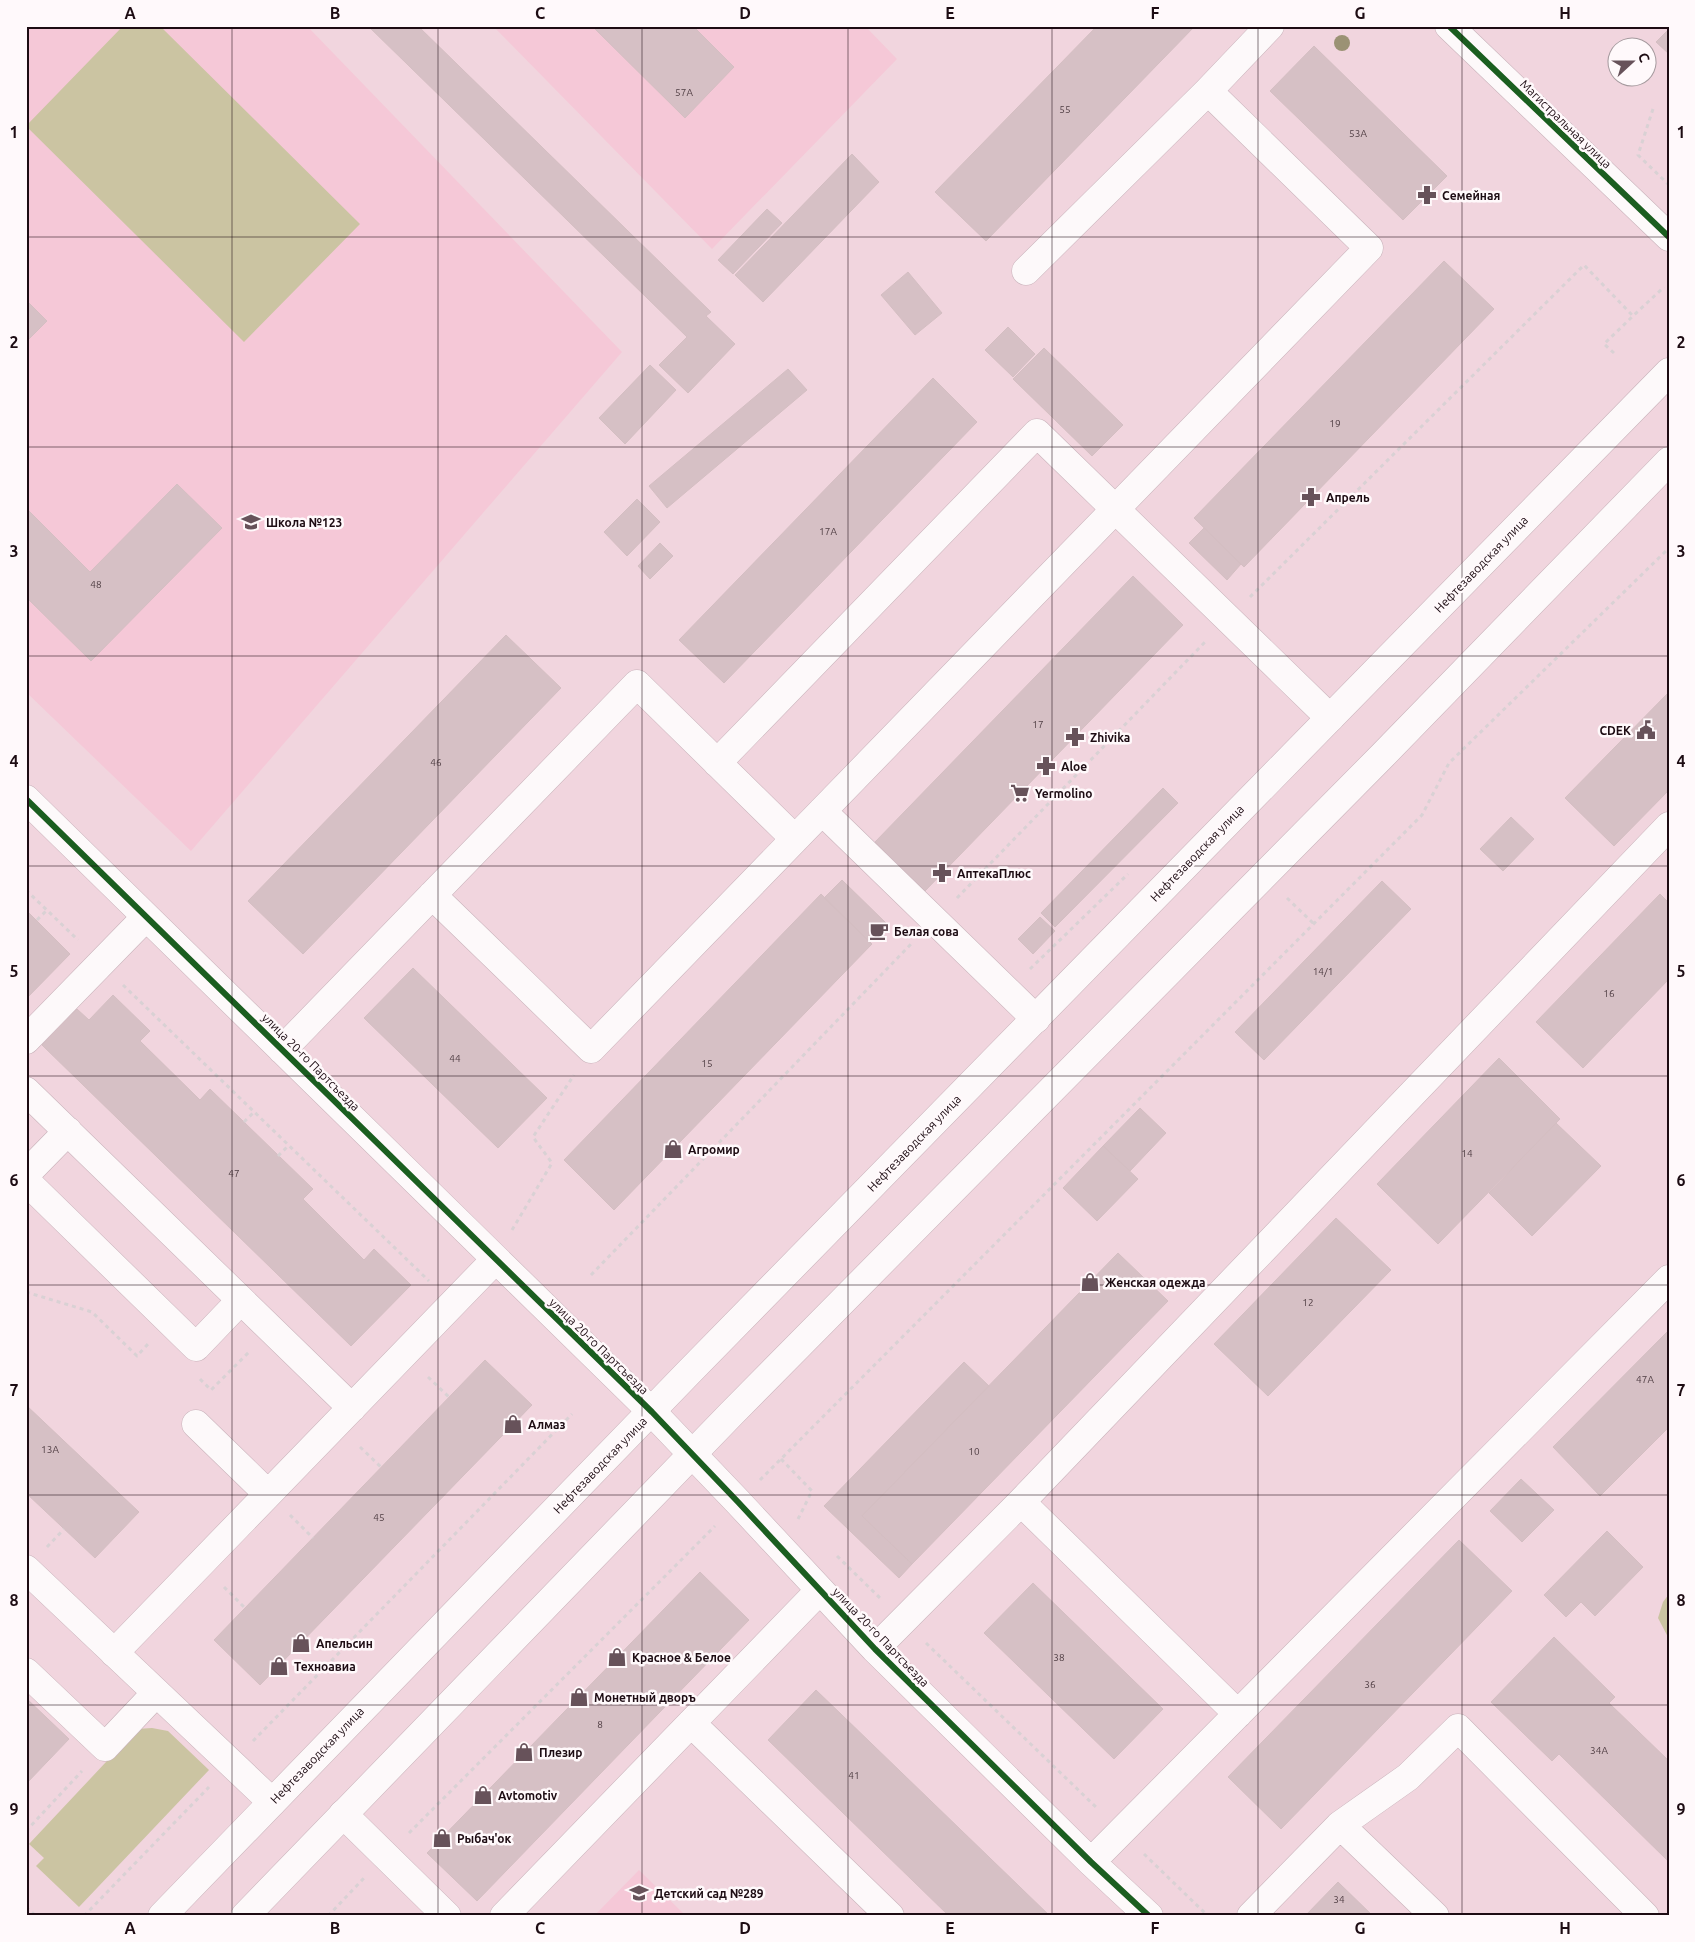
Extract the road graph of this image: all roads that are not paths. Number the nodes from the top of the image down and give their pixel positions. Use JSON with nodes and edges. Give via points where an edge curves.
{"nodes":[{"id":1,"x":1270,"y":26,"type":"edge"},
{"id":2,"x":1449,"y":26,"type":"edge"},
{"id":3,"x":1208,"y":91,"type":"junction"},
{"id":4,"x":1669,"y":237,"type":"edge"},
{"id":5,"x":1026,"y":272,"type":"dead end"},
{"id":6,"x":1669,"y":372,"type":"edge"},
{"id":7,"x":1669,"y":461,"type":"edge"},
{"id":8,"x":1115,"y":509,"type":"junction"},
{"id":9,"x":1330,"y":718,"type":"junction"},
{"id":10,"x":717,"y":762,"type":"junction"},
{"id":11,"x":28,"y":805,"type":"edge"},
{"id":12,"x":822,"y":811,"type":"junction"},
{"id":13,"x":1669,"y":826,"type":"edge"},
{"id":14,"x":795,"y":839,"type":"junction"},
{"id":15,"x":432,"y":895,"type":"junction"},
{"id":16,"x":146,"y":917,"type":"junction"},
{"id":17,"x":1036,"y":1019,"type":"junction"},
{"id":18,"x":26,"y":1040,"type":"edge"},
{"id":19,"x":282,"y":1050,"type":"junction"},
{"id":20,"x":26,"y":1091,"type":"edge"},
{"id":21,"x":68,"y":1132,"type":"junction"},
{"id":22,"x":26,"y":1174,"type":"edge"},
{"id":23,"x":26,"y":1181,"type":"edge"},
{"id":24,"x":495,"y":1260,"type":"junction"},
{"id":25,"x":1669,"y":1279,"type":"edge"},
{"id":26,"x":241,"y":1300,"type":"junction"},
{"id":27,"x":352,"y":1408,"type":"junction"},
{"id":28,"x":652,"y":1412,"type":"junction"},
{"id":29,"x":196,"y":1424,"type":"dead end"},
{"id":30,"x":693,"y":1454,"type":"junction"},
{"id":31,"x":268,"y":1494,"type":"junction"},
{"id":32,"x":1021,"y":1502,"type":"junction"},
{"id":33,"x":26,"y":1569,"type":"edge"},
{"id":34,"x":820,"y":1590,"type":"junction"},
{"id":35,"x":875,"y":1649,"type":"junction"},
{"id":36,"x":114,"y":1653,"type":"junction"},
{"id":37,"x":26,"y":1672,"type":"edge"},
{"id":38,"x":156,"y":1693,"type":"junction"},
{"id":39,"x":1238,"y":1714,"type":"junction"},
{"id":40,"x":691,"y":1723,"type":"junction"},
{"id":41,"x":272,"y":1802,"type":"junction"},
{"id":42,"x":343,"y":1814,"type":"junction"},
{"id":43,"x":1340,"y":1825,"type":"junction"},
{"id":44,"x":1092,"y":1862,"type":"junction"},
{"id":45,"x":162,"y":1916,"type":"edge"},
{"id":46,"x":245,"y":1916,"type":"edge"},
{"id":47,"x":447,"y":1916,"type":"edge"},
{"id":48,"x":504,"y":1916,"type":"edge"},
{"id":49,"x":890,"y":1916,"type":"edge"},
{"id":50,"x":1149,"y":1916,"type":"edge"},
{"id":51,"x":1251,"y":1916,"type":"edge"},
{"id":52,"x":1435,"y":1916,"type":"edge"},
{"id":53,"x":1645,"y":1916,"type":"edge"}],
"edges":[{"from":1,"to":3,"type":"main road"},
{"from":2,"to":4,"type":"main road","name":"Магистральная улица"},
{"from":3,"to":5,"type":"main road"},
{"from":3,"to":8,"type":"main road","via":[[1369,248]]},
{"from":6,"to":9,"type":"main road","name":"Нефтезаводская улица"},
{"from":7,"to":30,"type":"main road"},
{"from":8,"to":9,"type":"main road"},
{"from":8,"to":10,"type":"main road","via":[[1037,432]]},
{"from":8,"to":12,"type":"main road"},
{"from":9,"to":17,"type":"main road","name":"Нефтезаводская улица"},
{"from":10,"to":14,"type":"main road"},
{"from":10,"to":15,"type":"main road","via":[[637,684]]},
{"from":11,"to":16,"type":"main road","name":"улица 20-го Партсъезда"},
{"from":12,"to":14,"type":"main road"},
{"from":12,"to":17,"type":"main road"},
{"from":13,"to":32,"type":"main road"},
{"from":14,"to":15,"type":"main road","via":[[591,1049]]},
{"from":15,"to":19,"type":"main road"},
{"from":16,"to":18,"type":"main road"},
{"from":16,"to":19,"type":"main road","name":"улица 20-го Партсъезда"},
{"from":17,"to":28,"type":"main road","name":"Нефтезаводская улица"},
{"from":19,"to":24,"type":"main road","name":"улица 20-го Партсъезда"},
{"from":20,"to":21,"type":"main road"},
{"from":21,"to":22,"type":"main road"},
{"from":21,"to":26,"type":"main road"},
{"from":23,"to":26,"type":"main road","via":[[196,1346]]},
{"from":24,"to":27,"type":"main road"},
{"from":24,"to":28,"type":"main road","name":"улица 20-го Партсъезда"},
{"from":25,"to":39,"type":"main road"},
{"from":26,"to":27,"type":"main road"},
{"from":27,"to":31,"type":"main road"},
{"from":28,"to":30,"type":"main road","name":"улица 20-го Партсъезда"},
{"from":28,"to":41,"type":"main road","name":"Нефтезаводская улица"},
{"from":29,"to":31,"type":"main road"},
{"from":30,"to":34,"type":"main road","name":"улица 20-го Партсъезда"},
{"from":30,"to":42,"type":"main road"},
{"from":31,"to":36,"type":"main road"},
{"from":32,"to":35,"type":"main road"},
{"from":32,"to":39,"type":"main road"},
{"from":33,"to":36,"type":"main road"},
{"from":34,"to":35,"type":"main road","name":"улица 20-го Партсъезда"},
{"from":34,"to":40,"type":"main road"},
{"from":35,"to":44,"type":"main road","name":"улица 20-го Партсъезда"},
{"from":36,"to":38,"type":"main road"},
{"from":37,"to":38,"type":"main road","via":[[105,1747]]},
{"from":38,"to":41,"type":"main road"},
{"from":39,"to":44,"type":"main road"},
{"from":40,"to":48,"type":"main road"},
{"from":40,"to":49,"type":"main road"},
{"from":41,"to":45,"type":"main road","name":"Нефтезаводская улица"},
{"from":42,"to":46,"type":"main road"},
{"from":42,"to":47,"type":"main road"},
{"from":43,"to":51,"type":"main road"},
{"from":43,"to":52,"type":"main road"},
{"from":43,"to":53,"type":"main road","via":[[1408,1777],[1458,1728]]},
{"from":44,"to":50,"type":"main road","name":"улица 20-го Партсъезда"}]}
